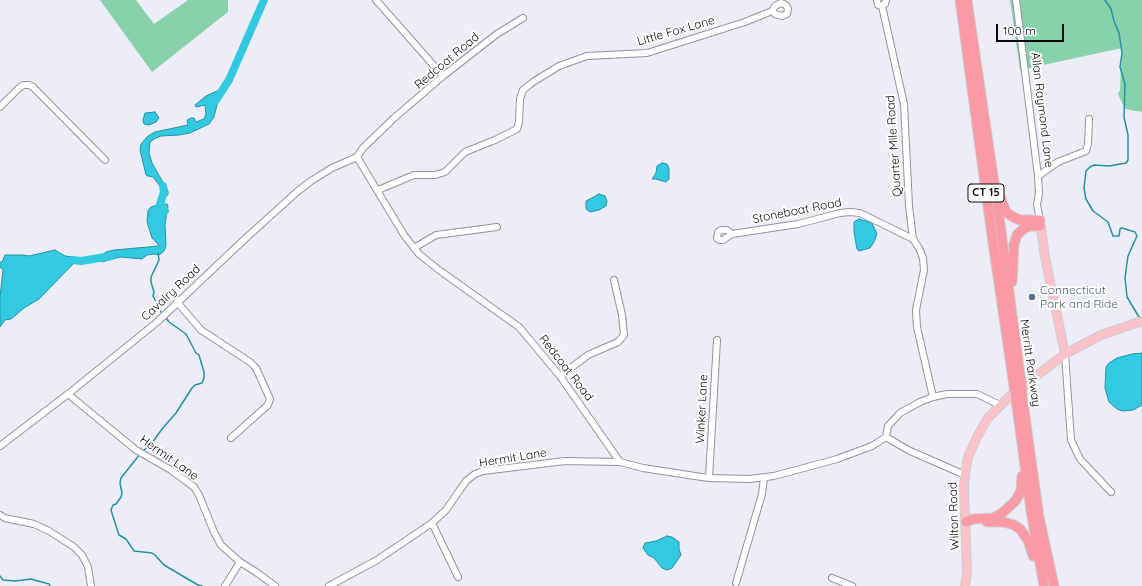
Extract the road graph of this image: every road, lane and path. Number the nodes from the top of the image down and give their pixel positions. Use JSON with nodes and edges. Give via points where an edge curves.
{"nodes":[{"id":1,"x":376,"y":0,"type":"edge"},
{"id":2,"x":877,"y":0,"type":"edge"},
{"id":3,"x":886,"y":0,"type":"edge"},
{"id":4,"x":960,"y":0,"type":"edge"},
{"id":5,"x":967,"y":0,"type":"edge"},
{"id":6,"x":1016,"y":0,"type":"edge"},
{"id":7,"x":882,"y":6,"type":"junction"},
{"id":8,"x":772,"y":11,"type":"dead end"},
{"id":9,"x":523,"y":18,"type":"dead end"},
{"id":10,"x":443,"y":76,"type":"junction"},
{"id":11,"x":0,"y":107,"type":"edge"},
{"id":12,"x":984,"y":109,"type":"junction"},
{"id":13,"x":1089,"y":119,"type":"dead end"},
{"id":14,"x":357,"y":157,"type":"junction"},
{"id":15,"x":105,"y":160,"type":"dead end"},
{"id":16,"x":1038,"y":176,"type":"junction"},
{"id":17,"x":378,"y":190,"type":"junction"},
{"id":18,"x":1040,"y":223,"type":"junction"},
{"id":19,"x":497,"y":227,"type":"dead end"},
{"id":20,"x":732,"y":234,"type":"dead end"},
{"id":21,"x":913,"y":238,"type":"junction"},
{"id":22,"x":414,"y":248,"type":"junction"},
{"id":23,"x":614,"y":280,"type":"dead end"},
{"id":24,"x":177,"y":302,"type":"junction"},
{"id":25,"x":1142,"y":321,"type":"edge"},
{"id":26,"x":1014,"y":327,"type":"junction"},
{"id":27,"x":717,"y":340,"type":"dead end"},
{"id":28,"x":1066,"y":354,"type":"junction"},
{"id":29,"x":560,"y":376,"type":"junction"},
{"id":30,"x":1018,"y":384,"type":"junction"},
{"id":31,"x":68,"y":394,"type":"junction"},
{"id":32,"x":933,"y":397,"type":"junction"},
{"id":33,"x":1019,"y":397,"type":"junction"},
{"id":34,"x":1000,"y":406,"type":"junction"},
{"id":35,"x":1020,"y":430,"type":"junction"},
{"id":36,"x":886,"y":437,"type":"junction"},
{"id":37,"x":231,"y":438,"type":"dead end"},
{"id":38,"x":0,"y":446,"type":"edge"},
{"id":39,"x":620,"y":462,"type":"junction"},
{"id":40,"x":965,"y":475,"type":"junction"},
{"id":41,"x":709,"y":478,"type":"junction"},
{"id":42,"x":764,"y":478,"type":"junction"},
{"id":43,"x":1111,"y":492,"type":"dead end"},
{"id":44,"x":0,"y":515,"type":"edge"},
{"id":45,"x":966,"y":522,"type":"junction"},
{"id":46,"x":432,"y":523,"type":"junction"},
{"id":47,"x":240,"y":562,"type":"junction"},
{"id":48,"x":458,"y":577,"type":"dead end"},
{"id":49,"x":832,"y":578,"type":"dead end"},
{"id":50,"x":736,"y":584,"type":"dead end"},
{"id":51,"x":90,"y":586,"type":"edge"},
{"id":52,"x":224,"y":586,"type":"edge"},
{"id":53,"x":275,"y":586,"type":"edge"},
{"id":54,"x":329,"y":586,"type":"edge"},
{"id":55,"x":852,"y":586,"type":"edge"},
{"id":56,"x":965,"y":586,"type":"edge"},
{"id":57,"x":1041,"y":586,"type":"edge"},
{"id":58,"x":1044,"y":586,"type":"edge"},
{"id":59,"x":1054,"y":586,"type":"edge"}],
"edges":[{"from":1,"to":10,"type":"street"},
{"from":2,"to":7,"type":"street","name":"Quarter Mile Road","via":[[878,5]]},
{"from":3,"to":7,"type":"street"},
{"from":4,"to":30,"type":"highway","name":"Merritt Parkway","number":"CT 15","via":[[992,236]]},
{"from":5,"to":12,"type":"highway","name":"Merritt Parkway","number":"CT 15"},
{"from":6,"to":16,"type":"street","name":"Allan Raymond Lane"},
{"from":7,"to":21,"type":"street","name":"Quarter Mile Road","via":[[904,104]]},
{"from":8,"to":17,"type":"street","name":"Little Fox Lane","via":[[648,53],[587,56],[568,61],[546,73],[524,90],[520,99],[517,129],[465,152],[446,172],[414,175]]},
{"from":9,"to":10,"type":"street","name":"Redcoat Road","via":[[497,34]]},
{"from":10,"to":14,"type":"street","name":"Redcoat Road","via":[[383,129]]},
{"from":11,"to":15,"type":"street","via":[[23,84],[33,87]]},
{"from":12,"to":18,"type":"highway","via":[[997,184],[1006,212],[1020,220]]},
{"from":12,"to":26,"type":"highway","name":"Merritt Parkway","number":"CT 15"},
{"from":13,"to":16,"type":"street","via":[[1086,151],[1058,162]]},
{"from":14,"to":17,"type":"street","name":"Redcoat Road"},
{"from":14,"to":24,"type":"street","name":"Cavalry Road","via":[[332,168],[302,187]]},
{"from":16,"to":18,"type":"street","name":"Allan Raymond Lane","via":[[1037,205]]},
{"from":17,"to":22,"type":"street","name":"Redcoat Road"},
{"from":18,"to":26,"type":"highway","via":[[1023,229],[1014,244]]},
{"from":18,"to":28,"type":"main road","name":"Allan Raymond Lane"},
{"from":19,"to":22,"type":"street","via":[[436,235]]},
{"from":20,"to":21,"type":"street","name":"Stoneboat Road","via":[[798,224],[850,212],[860,213]]},
{"from":21,"to":32,"type":"street","via":[[923,258],[924,270],[916,310],[917,327]]},
{"from":22,"to":29,"type":"street","name":"Redcoat Road","via":[[432,266],[519,327]]},
{"from":23,"to":29,"type":"street","via":[[624,335],[618,342],[588,355]]},
{"from":24,"to":31,"type":"street","name":"Cavalry Road","via":[[156,323]]},
{"from":24,"to":37,"type":"street","via":[[201,330],[256,368],[270,399],[268,405]]},
{"from":25,"to":28,"type":"main road","name":"Wilton Road","via":[[1101,336]]},
{"from":26,"to":30,"type":"highway","name":"Merritt Parkway","number":"CT 15"},
{"from":27,"to":41,"type":"street","name":"Winker Lane"},
{"from":28,"to":34,"type":"main road","name":"Wilton Road"},
{"from":28,"to":43,"type":"street","via":[[1071,440],[1080,459]]},
{"from":29,"to":39,"type":"street","name":"Redcoat Road"},
{"from":30,"to":33,"type":"highway","name":"Merritt Parkway","number":"CT 15","bridge":true},
{"from":31,"to":38,"type":"street","name":"Cavalry Road"},
{"from":31,"to":47,"type":"street","name":"Hermit Lane","via":[[136,450],[194,486],[219,541]]},
{"from":32,"to":34,"type":"street","via":[[947,394],[977,394]]},
{"from":32,"to":36,"type":"street","via":[[900,413],[888,426]]},
{"from":33,"to":35,"type":"highway","name":"Merritt Parkway","number":"CT 15"},
{"from":33,"to":59,"type":"highway","name":"Merritt Parkway","number":"CT 15","via":[[1039,517]]},
{"from":34,"to":40,"type":"main road","name":"Wilton Road","via":[[988,418],[977,437],[968,457]]},
{"from":35,"to":45,"type":"highway","via":[[1022,480],[1021,491],[1016,500],[993,518]]},
{"from":35,"to":58,"type":"highway","name":"Merritt Parkway","number":"CT 15"},
{"from":36,"to":40,"type":"street","via":[[908,450]]},
{"from":36,"to":42,"type":"street","via":[[858,452]]},
{"from":39,"to":41,"type":"street"},
{"from":39,"to":46,"type":"street","name":"Hermit Lane","via":[[565,461],[482,471],[466,482],[446,510]]},
{"from":40,"to":45,"type":"main road","name":"Wilton Road"},
{"from":41,"to":42,"type":"street"},
{"from":42,"to":50,"type":"street","via":[[762,494]]},
{"from":44,"to":51,"type":"street","via":[[34,524],[74,547],[88,567]]},
{"from":45,"to":56,"type":"main road","name":"Wilton Road","via":[[968,572]]},
{"from":45,"to":57,"type":"highway","via":[[1004,522],[1020,530],[1028,540]]},
{"from":46,"to":48,"type":"street"},
{"from":46,"to":54,"type":"street","name":"Hermit Lane","via":[[377,560]]},
{"from":47,"to":52,"type":"street"},
{"from":47,"to":53,"type":"street","name":"Hermit Lane"},
{"from":49,"to":55,"type":"street"}]}
